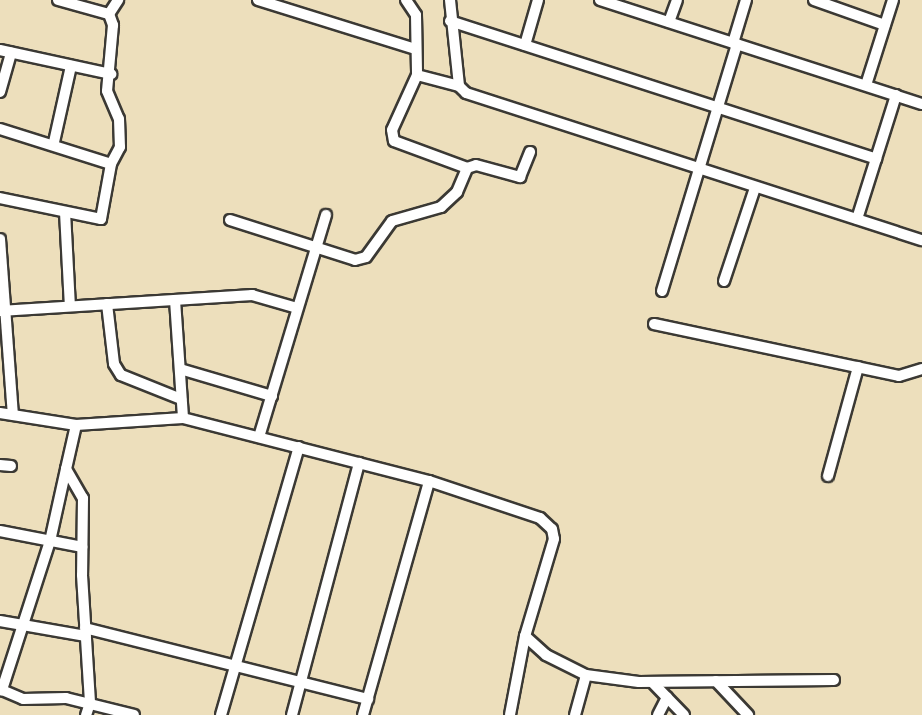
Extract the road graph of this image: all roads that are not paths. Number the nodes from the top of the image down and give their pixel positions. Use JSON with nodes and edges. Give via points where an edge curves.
{"nodes":[{"id":1,"x":58,"y":0,"type":"edge"},
{"id":2,"x":118,"y":0,"type":"edge"},
{"id":3,"x":261,"y":0,"type":"edge"},
{"id":4,"x":406,"y":0,"type":"edge"},
{"id":5,"x":450,"y":0,"type":"edge"},
{"id":6,"x":538,"y":0,"type":"edge"},
{"id":7,"x":677,"y":0,"type":"edge"},
{"id":8,"x":746,"y":0,"type":"edge"},
{"id":9,"x":815,"y":0,"type":"edge"},
{"id":10,"x":893,"y":0,"type":"edge"},
{"id":11,"x":606,"y":1,"type":"edge"},
{"id":12,"x":109,"y":14,"type":"junction"},
{"id":13,"x":450,"y":21,"type":"junction"},
{"id":14,"x":669,"y":22,"type":"junction"},
{"id":15,"x":885,"y":25,"type":"junction"},
{"id":16,"x":735,"y":43,"type":"junction"},
{"id":17,"x":525,"y":45,"type":"junction"},
{"id":18,"x":415,"y":49,"type":"junction"},
{"id":19,"x":0,"y":50,"type":"edge"},
{"id":20,"x":11,"y":53,"type":"junction"},
{"id":21,"x":71,"y":65,"type":"junction"},
{"id":22,"x":111,"y":74,"type":"junction"},
{"id":23,"x":417,"y":75,"type":"junction"},
{"id":24,"x":866,"y":85,"type":"junction"},
{"id":25,"x":459,"y":86,"type":"junction"},
{"id":26,"x":0,"y":92,"type":"edge"},
{"id":27,"x":897,"y":95,"type":"junction"},
{"id":28,"x":922,"y":104,"type":"edge"},
{"id":29,"x":718,"y":106,"type":"junction"},
{"id":30,"x":0,"y":129,"type":"edge"},
{"id":31,"x":54,"y":142,"type":"junction"},
{"id":32,"x":530,"y":152,"type":"dead end"},
{"id":33,"x":876,"y":159,"type":"junction"},
{"id":34,"x":111,"y":163,"type":"junction"},
{"id":35,"x":467,"y":168,"type":"junction"},
{"id":36,"x":699,"y":170,"type":"junction"},
{"id":37,"x":755,"y":188,"type":"junction"},
{"id":38,"x":0,"y":198,"type":"edge"},
{"id":39,"x":65,"y":212,"type":"junction"},
{"id":40,"x":326,"y":215,"type":"dead end"},
{"id":41,"x":857,"y":219,"type":"junction"},
{"id":42,"x":230,"y":220,"type":"dead end"},
{"id":43,"x":0,"y":239,"type":"edge"},
{"id":44,"x":922,"y":240,"type":"edge"},
{"id":45,"x":316,"y":246,"type":"junction"},
{"id":46,"x":723,"y":281,"type":"dead end"},
{"id":47,"x":662,"y":290,"type":"dead end"},
{"id":48,"x":175,"y":300,"type":"junction"},
{"id":49,"x":107,"y":304,"type":"junction"},
{"id":50,"x":70,"y":306,"type":"junction"},
{"id":51,"x":298,"y":309,"type":"junction"},
{"id":52,"x":3,"y":311,"type":"edge"},
{"id":53,"x":653,"y":324,"type":"dead end"},
{"id":54,"x":858,"y":367,"type":"junction"},
{"id":55,"x":180,"y":369,"type":"junction"},
{"id":56,"x":922,"y":369,"type":"edge"},
{"id":57,"x":272,"y":396,"type":"junction"},
{"id":58,"x":181,"y":399,"type":"junction"},
{"id":59,"x":0,"y":413,"type":"edge"},
{"id":60,"x":13,"y":415,"type":"junction"},
{"id":61,"x":183,"y":418,"type":"junction"},
{"id":62,"x":76,"y":425,"type":"junction"},
{"id":63,"x":259,"y":437,"type":"junction"},
{"id":64,"x":299,"y":447,"type":"junction"},
{"id":65,"x":359,"y":463,"type":"junction"},
{"id":66,"x":66,"y":469,"type":"junction"},
{"id":67,"x":828,"y":476,"type":"dead end"},
{"id":68,"x":429,"y":481,"type":"junction"},
{"id":69,"x":0,"y":531,"type":"edge"},
{"id":70,"x":50,"y":541,"type":"junction"},
{"id":71,"x":82,"y":547,"type":"junction"},
{"id":72,"x":0,"y":621,"type":"edge"},
{"id":73,"x":23,"y":627,"type":"junction"},
{"id":74,"x":85,"y":632,"type":"junction"},
{"id":75,"x":525,"y":636,"type":"junction"},
{"id":76,"x":237,"y":666,"type":"junction"},
{"id":77,"x":586,"y":676,"type":"junction"},
{"id":78,"x":834,"y":680,"type":"dead end"},
{"id":79,"x":716,"y":681,"type":"junction"},
{"id":80,"x":652,"y":682,"type":"junction"},
{"id":81,"x":302,"y":683,"type":"junction"},
{"id":82,"x":667,"y":697,"type":"junction"},
{"id":83,"x":368,"y":699,"type":"junction"},
{"id":84,"x":90,"y":703,"type":"junction"},
{"id":85,"x":86,"y":715,"type":"edge"},
{"id":86,"x":134,"y":715,"type":"edge"},
{"id":87,"x":221,"y":715,"type":"edge"},
{"id":88,"x":292,"y":715,"type":"edge"},
{"id":89,"x":363,"y":715,"type":"edge"},
{"id":90,"x":510,"y":715,"type":"edge"},
{"id":91,"x":575,"y":715,"type":"edge"},
{"id":92,"x":658,"y":715,"type":"edge"},
{"id":93,"x":684,"y":715,"type":"edge"},
{"id":94,"x":748,"y":715,"type":"edge"}],
"edges":[{"from":1,"to":12,"type":"street"},
{"from":2,"to":12,"type":"street"},
{"from":3,"to":18,"type":"street"},
{"from":4,"to":18,"type":"street","via":[[416,15]]},
{"from":5,"to":13,"type":"street"},
{"from":6,"to":17,"type":"street"},
{"from":7,"to":14,"type":"street"},
{"from":8,"to":16,"type":"street"},
{"from":9,"to":15,"type":"street"},
{"from":10,"to":15,"type":"street"},
{"from":11,"to":14,"type":"street"},
{"from":12,"to":22,"type":"street"},
{"from":13,"to":17,"type":"street"},
{"from":13,"to":25,"type":"street"},
{"from":14,"to":16,"type":"street"},
{"from":15,"to":24,"type":"street"},
{"from":16,"to":24,"type":"street"},
{"from":16,"to":29,"type":"street"},
{"from":17,"to":29,"type":"street"},
{"from":18,"to":23,"type":"street"},
{"from":19,"to":20,"type":"street"},
{"from":20,"to":21,"type":"street"},
{"from":20,"to":26,"type":"street"},
{"from":21,"to":22,"type":"street"},
{"from":21,"to":31,"type":"street"},
{"from":22,"to":34,"type":"street","via":[[107,91],[119,119],[120,146]]},
{"from":23,"to":25,"type":"street"},
{"from":23,"to":35,"type":"street","via":[[392,130],[394,141]]},
{"from":24,"to":27,"type":"street"},
{"from":25,"to":36,"type":"street","via":[[466,93]]},
{"from":27,"to":28,"type":"street"},
{"from":27,"to":33,"type":"street"},
{"from":29,"to":33,"type":"street"},
{"from":29,"to":36,"type":"street"},
{"from":30,"to":31,"type":"street"},
{"from":31,"to":34,"type":"street"},
{"from":32,"to":35,"type":"street","via":[[520,177],[476,165]]},
{"from":33,"to":41,"type":"street"},
{"from":34,"to":39,"type":"street","via":[[101,219]]},
{"from":35,"to":45,"type":"street","via":[[457,192],[441,207],[392,221],[366,257],[355,260]]},
{"from":36,"to":37,"type":"street"},
{"from":36,"to":47,"type":"street"},
{"from":37,"to":41,"type":"street"},
{"from":37,"to":46,"type":"street"},
{"from":38,"to":39,"type":"street"},
{"from":39,"to":50,"type":"street"},
{"from":40,"to":45,"type":"street"},
{"from":41,"to":44,"type":"street"},
{"from":42,"to":45,"type":"street"},
{"from":43,"to":52,"type":"street"},
{"from":45,"to":51,"type":"street"},
{"from":48,"to":49,"type":"street"},
{"from":48,"to":51,"type":"street","via":[[252,295]]},
{"from":48,"to":55,"type":"street"},
{"from":49,"to":50,"type":"street"},
{"from":49,"to":58,"type":"street","via":[[114,364],[121,375]]},
{"from":50,"to":52,"type":"street"},
{"from":51,"to":57,"type":"street"},
{"from":52,"to":60,"type":"street"},
{"from":53,"to":54,"type":"street"},
{"from":54,"to":56,"type":"street","via":[[899,376]]},
{"from":54,"to":67,"type":"street"},
{"from":55,"to":57,"type":"street"},
{"from":55,"to":58,"type":"street"},
{"from":57,"to":63,"type":"street"},
{"from":58,"to":61,"type":"street"},
{"from":59,"to":60,"type":"street"},
{"from":60,"to":62,"type":"street"},
{"from":61,"to":62,"type":"street"},
{"from":61,"to":63,"type":"street"},
{"from":62,"to":66,"type":"street"},
{"from":63,"to":64,"type":"street"},
{"from":64,"to":65,"type":"street"},
{"from":64,"to":76,"type":"street"},
{"from":65,"to":68,"type":"street"},
{"from":65,"to":81,"type":"street"},
{"from":66,"to":70,"type":"street"},
{"from":66,"to":71,"type":"street","via":[[83,498]]},
{"from":68,"to":75,"type":"street","via":[[540,518],[552,529],[550,557]]},
{"from":68,"to":83,"type":"street"},
{"from":69,"to":70,"type":"street"},
{"from":70,"to":71,"type":"street"},
{"from":70,"to":73,"type":"street"},
{"from":71,"to":74,"type":"street"},
{"from":72,"to":73,"type":"street"},
{"from":73,"to":74,"type":"street"},
{"from":73,"to":84,"type":"street","via":[[2,690],[23,699],[66,698]]},
{"from":74,"to":76,"type":"street"},
{"from":74,"to":84,"type":"street"},
{"from":75,"to":77,"type":"street","via":[[546,655]]},
{"from":75,"to":90,"type":"street"},
{"from":76,"to":81,"type":"street"},
{"from":76,"to":87,"type":"street"},
{"from":77,"to":80,"type":"street"},
{"from":77,"to":91,"type":"street"},
{"from":78,"to":79,"type":"street"},
{"from":79,"to":80,"type":"street"},
{"from":79,"to":94,"type":"street"},
{"from":80,"to":82,"type":"street"},
{"from":81,"to":83,"type":"street"},
{"from":81,"to":88,"type":"street"},
{"from":82,"to":92,"type":"street"},
{"from":82,"to":93,"type":"street"},
{"from":83,"to":89,"type":"street"},
{"from":84,"to":85,"type":"street"},
{"from":84,"to":86,"type":"street"}]}
